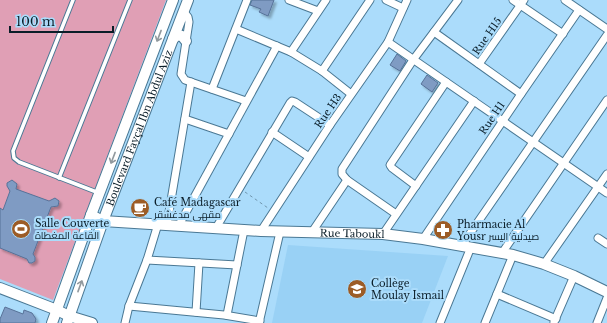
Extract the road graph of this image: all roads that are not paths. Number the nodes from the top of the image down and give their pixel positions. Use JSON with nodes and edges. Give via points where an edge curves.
{"nodes":[{"id":1,"x":73,"y":0,"type":"edge"},
{"id":2,"x":130,"y":0,"type":"edge"},
{"id":3,"x":173,"y":0,"type":"edge"},
{"id":4,"x":188,"y":0,"type":"edge"},
{"id":5,"x":247,"y":0,"type":"edge"},
{"id":6,"x":289,"y":0,"type":"edge"},
{"id":7,"x":326,"y":0,"type":"edge"},
{"id":8,"x":370,"y":0,"type":"edge"},
{"id":9,"x":386,"y":0,"type":"edge"},
{"id":10,"x":407,"y":0,"type":"edge"},
{"id":11,"x":458,"y":0,"type":"edge"},
{"id":12,"x":513,"y":0,"type":"edge"},
{"id":13,"x":565,"y":0,"type":"edge"},
{"id":14,"x":523,"y":3,"type":"edge"},
{"id":15,"x":403,"y":8,"type":"junction"},
{"id":16,"x":579,"y":10,"type":"junction"},
{"id":17,"x":318,"y":11,"type":"junction"},
{"id":18,"x":184,"y":12,"type":"junction"},
{"id":19,"x":236,"y":29,"type":"junction"},
{"id":20,"x":607,"y":29,"type":"edge"},
{"id":21,"x":434,"y":32,"type":"junction"},
{"id":22,"x":563,"y":34,"type":"junction"},
{"id":23,"x":607,"y":35,"type":"edge"},
{"id":24,"x":173,"y":39,"type":"junction"},
{"id":25,"x":186,"y":41,"type":"junction"},
{"id":26,"x":388,"y":42,"type":"junction"},
{"id":27,"x":276,"y":46,"type":"junction"},
{"id":28,"x":292,"y":52,"type":"junction"},
{"id":29,"x":413,"y":60,"type":"junction"},
{"id":30,"x":480,"y":64,"type":"junction"},
{"id":31,"x":322,"y":71,"type":"junction"},
{"id":32,"x":191,"y":82,"type":"junction"},
{"id":33,"x":446,"y":82,"type":"junction"},
{"id":34,"x":212,"y":89,"type":"junction"},
{"id":35,"x":351,"y":94,"type":"junction"},
{"id":36,"x":521,"y":94,"type":"junction"},
{"id":37,"x":607,"y":100,"type":"edge"},
{"id":38,"x":246,"y":101,"type":"junction"},
{"id":39,"x":474,"y":101,"type":"junction"},
{"id":40,"x":185,"y":119,"type":"junction"},
{"id":41,"x":502,"y":121,"type":"junction"},
{"id":42,"x":330,"y":125,"type":"junction"},
{"id":43,"x":272,"y":132,"type":"junction"},
{"id":44,"x":228,"y":134,"type":"junction"},
{"id":45,"x":533,"y":142,"type":"junction"},
{"id":46,"x":309,"y":157,"type":"junction"},
{"id":47,"x":563,"y":163,"type":"junction"},
{"id":48,"x":607,"y":174,"type":"edge"},
{"id":49,"x":59,"y":178,"type":"junction"},
{"id":50,"x":347,"y":180,"type":"junction"},
{"id":51,"x":416,"y":186,"type":"junction"},
{"id":52,"x":598,"y":187,"type":"junction"},
{"id":53,"x":100,"y":193,"type":"junction"},
{"id":54,"x":607,"y":193,"type":"edge"},
{"id":55,"x":396,"y":214,"type":"junction"},
{"id":56,"x":91,"y":215,"type":"junction"},
{"id":57,"x":103,"y":221,"type":"junction"},
{"id":58,"x":163,"y":224,"type":"junction"},
{"id":59,"x":179,"y":225,"type":"junction"},
{"id":60,"x":216,"y":228,"type":"junction"},
{"id":61,"x":244,"y":230,"type":"junction"},
{"id":62,"x":262,"y":231,"type":"junction"},
{"id":63,"x":280,"y":232,"type":"junction"},
{"id":64,"x":312,"y":232,"type":"junction"},
{"id":65,"x":383,"y":234,"type":"junction"},
{"id":66,"x":598,"y":238,"type":"dead end"},
{"id":67,"x":423,"y":239,"type":"junction"},
{"id":68,"x":607,"y":244,"type":"edge"},
{"id":69,"x":466,"y":246,"type":"junction"},
{"id":70,"x":502,"y":253,"type":"junction"},
{"id":71,"x":513,"y":255,"type":"junction"},
{"id":72,"x":147,"y":260,"type":"junction"},
{"id":73,"x":199,"y":263,"type":"junction"},
{"id":74,"x":544,"y":264,"type":"junction"},
{"id":75,"x":237,"y":265,"type":"junction"},
{"id":76,"x":574,"y":276,"type":"junction"},
{"id":77,"x":1,"y":292,"type":"edge"},
{"id":78,"x":607,"y":292,"type":"edge"},
{"id":79,"x":497,"y":294,"type":"junction"},
{"id":80,"x":607,"y":298,"type":"edge"},
{"id":81,"x":129,"y":306,"type":"junction"},
{"id":82,"x":57,"y":310,"type":"junction"},
{"id":83,"x":196,"y":312,"type":"junction"},
{"id":84,"x":227,"y":315,"type":"junction"},
{"id":85,"x":68,"y":320,"type":"edge"},
{"id":86,"x":555,"y":321,"type":"edge"},
{"id":87,"x":259,"y":322,"type":"edge"},
{"id":88,"x":52,"y":323,"type":"edge"},
{"id":89,"x":92,"y":323,"type":"edge"},
{"id":90,"x":125,"y":323,"type":"edge"},
{"id":91,"x":440,"y":323,"type":"edge"},
{"id":92,"x":485,"y":323,"type":"edge"},
{"id":93,"x":597,"y":323,"type":"edge"}],
"edges":[{"from":1,"to":49,"type":"lane","via":[[13,151],[14,158],[19,162]]},
{"from":2,"to":49,"type":"lane"},
{"from":3,"to":53,"type":"main road","name":"Boulevard Fayçal Ibn Abdul Aziz","one_way":true},
{"from":4,"to":18,"type":"main road","name":"Boulevard Fayçal Ibn Abdul Aziz"},
{"from":5,"to":19,"type":"street"},
{"from":6,"to":17,"type":"street"},
{"from":7,"to":17,"type":"street"},
{"from":8,"to":31,"type":"street"},
{"from":9,"to":15,"type":"street"},
{"from":10,"to":15,"type":"street","name":"Rue H3"},
{"from":11,"to":21,"type":"street"},
{"from":12,"to":14,"type":"street"},
{"from":13,"to":16,"type":"street"},
{"from":14,"to":22,"type":"street"},
{"from":14,"to":30,"type":"street","name":"Rue H15"},
{"from":15,"to":26,"type":"street","name":"Rue H3"},
{"from":16,"to":20,"type":"street"},
{"from":16,"to":22,"type":"street","name":"Rue H1"},
{"from":17,"to":28,"type":"street"},
{"from":18,"to":24,"type":"main road","name":"Boulevard Fayçal Ibn Abdul Aziz"},
{"from":18,"to":25,"type":"street","via":[[189,22]]},
{"from":19,"to":27,"type":"street"},
{"from":19,"to":34,"type":"street"},
{"from":21,"to":29,"type":"street"},
{"from":21,"to":30,"type":"street"},
{"from":22,"to":36,"type":"street","name":"Rue H1"},
{"from":23,"to":45,"type":"street"},
{"from":24,"to":25,"type":"main road","via":[[179,35]]},
{"from":24,"to":57,"type":"main road","name":"Boulevard Fayçal Ibn Abdul Aziz"},
{"from":25,"to":32,"type":"street","via":[[181,74],[184,80]]},
{"from":26,"to":29,"type":"street"},
{"from":26,"to":35,"type":"street","name":"Rue H3"},
{"from":27,"to":28,"type":"street"},
{"from":27,"to":38,"type":"street"},
{"from":28,"to":31,"type":"street"},
{"from":29,"to":33,"type":"street"},
{"from":29,"to":50,"type":"street","via":[[342,169],[342,174]]},
{"from":30,"to":36,"type":"street"},
{"from":31,"to":35,"type":"street"},
{"from":32,"to":34,"type":"street"},
{"from":32,"to":40,"type":"street"},
{"from":33,"to":39,"type":"street"},
{"from":33,"to":51,"type":"street","via":[[390,165]]},
{"from":34,"to":38,"type":"street"},
{"from":35,"to":42,"type":"street","name":"Rue H3"},
{"from":36,"to":41,"type":"street","name":"Rue H1"},
{"from":37,"to":47,"type":"street"},
{"from":38,"to":44,"type":"street"},
{"from":39,"to":41,"type":"street"},
{"from":39,"to":51,"type":"street"},
{"from":40,"to":44,"type":"street"},
{"from":40,"to":58,"type":"street"},
{"from":41,"to":45,"type":"street"},
{"from":41,"to":67,"type":"street","name":"Rue H1"},
{"from":42,"to":43,"type":"street","via":[[292,101]]},
{"from":42,"to":46,"type":"street","name":"Rue H3"},
{"from":43,"to":46,"type":"street"},
{"from":43,"to":60,"type":"street"},
{"from":44,"to":59,"type":"street"},
{"from":45,"to":47,"type":"street"},
{"from":45,"to":69,"type":"street"},
{"from":46,"to":62,"type":"street","name":"Rue H3"},
{"from":47,"to":52,"type":"street"},
{"from":47,"to":70,"type":"street"},
{"from":48,"to":52,"type":"street"},
{"from":49,"to":53,"type":"lane"},
{"from":50,"to":55,"type":"street"},
{"from":50,"to":64,"type":"street"},
{"from":51,"to":55,"type":"street"},
{"from":52,"to":54,"type":"street"},
{"from":52,"to":74,"type":"street"},
{"from":53,"to":56,"type":"main road","name":"Boulevard Fayçal Ibn Abdul Aziz"},
{"from":55,"to":65,"type":"street"},
{"from":56,"to":57,"type":"main road","name":"Rue Taboukl"},
{"from":56,"to":82,"type":"main road","name":"Boulevard Fayçal Ibn Abdul Aziz"},
{"from":57,"to":58,"type":"main road","name":"Rue Taboukl"},
{"from":85,"to":57,"type":"main road","name":"Boulevard Fayçal Ibn Abdul Aziz","one_way":true},
{"from":58,"to":59,"type":"main road","name":"Rue Taboukl"},
{"from":58,"to":72,"type":"street"},
{"from":59,"to":60,"type":"main road","name":"Rue Taboukl"},
{"from":60,"to":61,"type":"main road","name":"Rue Taboukl"},
{"from":61,"to":62,"type":"main road","name":"Rue Taboukl"},
{"from":61,"to":75,"type":"street"},
{"from":62,"to":63,"type":"main road","name":"Rue Taboukl"},
{"from":63,"to":64,"type":"main road","name":"Rue Taboukl"},
{"from":63,"to":87,"type":"street"},
{"from":64,"to":65,"type":"main road","name":"Rue Taboukl"},
{"from":65,"to":67,"type":"main road","name":"Rue Taboukl"},
{"from":66,"to":68,"type":"street"},
{"from":67,"to":69,"type":"main road","name":"Rue Taboukl"},
{"from":69,"to":70,"type":"main road","name":"Rue Taboukl"},
{"from":69,"to":91,"type":"street"},
{"from":70,"to":71,"type":"main road","name":"Rue Taboukl"},
{"from":71,"to":74,"type":"main road","name":"Rue Taboukl"},
{"from":71,"to":79,"type":"street"},
{"from":72,"to":73,"type":"street"},
{"from":72,"to":81,"type":"street"},
{"from":73,"to":75,"type":"street"},
{"from":73,"to":83,"type":"street"},
{"from":74,"to":76,"type":"main road","name":"Rue Taboukl"},
{"from":75,"to":84,"type":"street"},
{"from":76,"to":78,"type":"main road","name":"Rue Taboukl"},
{"from":76,"to":86,"type":"street"},
{"from":77,"to":82,"type":"main road"},
{"from":79,"to":86,"type":"street"},
{"from":79,"to":92,"type":"street"},
{"from":80,"to":93,"type":"street"},
{"from":81,"to":83,"type":"street"},
{"from":81,"to":90,"type":"street"},
{"from":82,"to":85,"type":"main road"},
{"from":82,"to":88,"type":"main road","name":"Boulevard Fayçal Ibn Abdul Aziz"},
{"from":83,"to":84,"type":"street"},
{"from":84,"to":87,"type":"street"},
{"from":85,"to":89,"type":"main road"}]}
